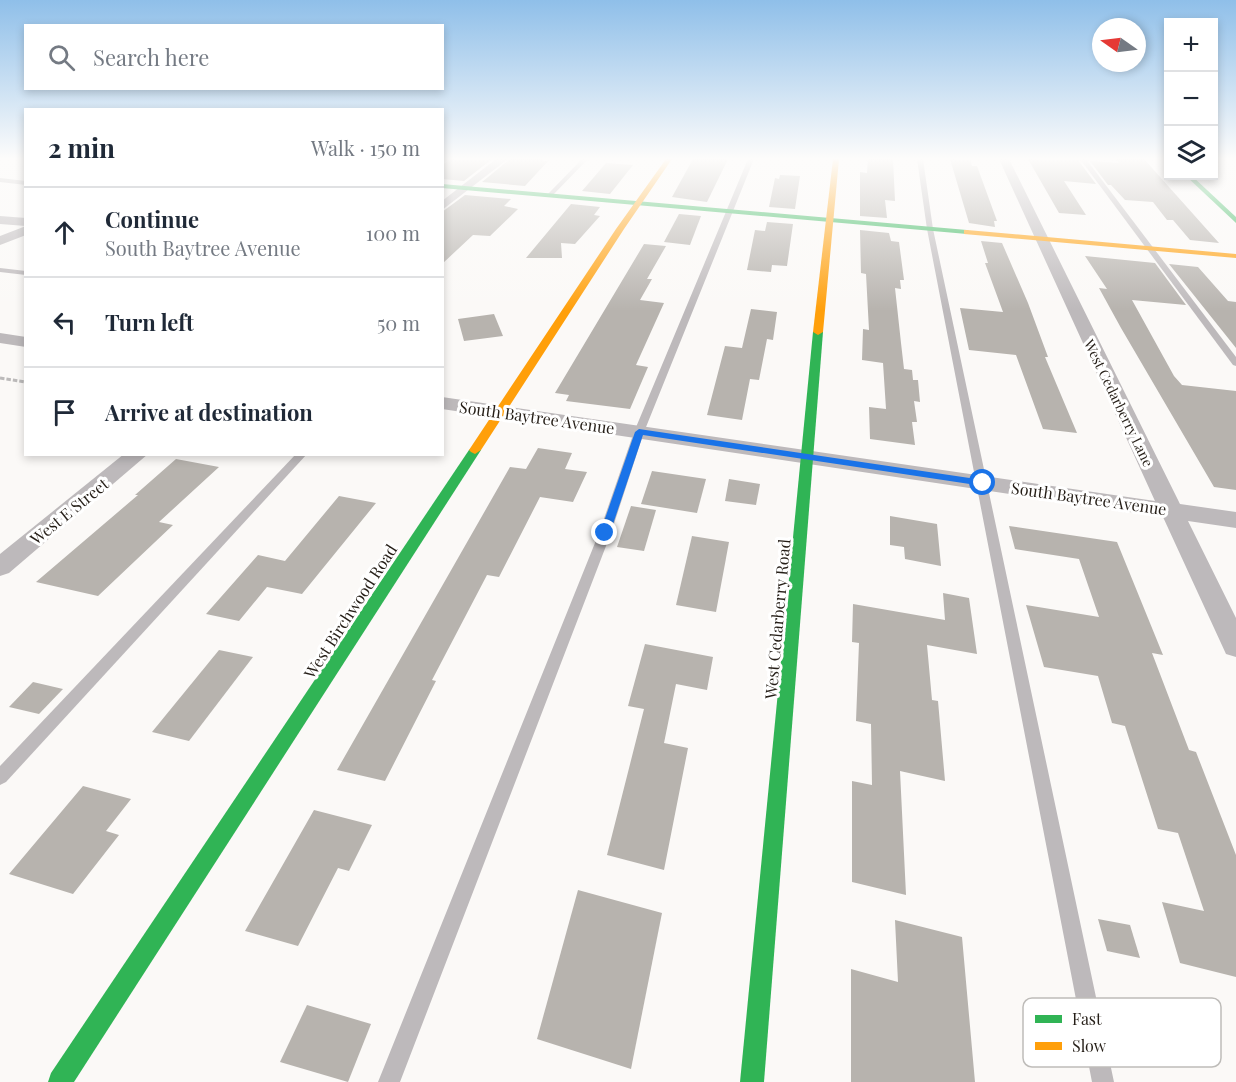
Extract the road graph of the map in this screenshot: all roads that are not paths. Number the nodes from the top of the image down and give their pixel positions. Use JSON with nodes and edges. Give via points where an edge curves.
{"nodes":[{"id":1,"x":634,"y":209,"type":"edge"},
{"id":2,"x":713,"y":209,"type":"edge"},
{"id":3,"x":830,"y":209,"type":"edge"},
{"id":4,"x":927,"y":209,"type":"edge"},
{"id":5,"x":1027,"y":209,"type":"edge"},
{"id":6,"x":1122,"y":209,"type":"edge"},
{"id":7,"x":1224,"y":209,"type":"edge"},
{"id":8,"x":731,"y":211,"type":"junction"},
{"id":9,"x":0,"y":220,"type":"edge"},
{"id":10,"x":829,"y":220,"type":"junction"},
{"id":11,"x":1236,"y":221,"type":"edge"},
{"id":12,"x":24,"y":222,"type":"edge"},
{"id":13,"x":930,"y":229,"type":"junction"},
{"id":14,"x":24,"y":231,"type":"edge"},
{"id":15,"x":1040,"y":238,"type":"junction"},
{"id":16,"x":0,"y":241,"type":"edge"},
{"id":17,"x":1151,"y":248,"type":"junction"},
{"id":18,"x":1236,"y":256,"type":"edge"},
{"id":19,"x":0,"y":270,"type":"edge"},
{"id":20,"x":24,"y":273,"type":"edge"},
{"id":21,"x":0,"y":338,"type":"edge"},
{"id":22,"x":24,"y":342,"type":"edge"},
{"id":23,"x":1236,"y":363,"type":"edge"},
{"id":24,"x":444,"y":403,"type":"edge"},
{"id":25,"x":501,"y":411,"type":"junction"},
{"id":26,"x":639,"y":432,"type":"junction"},
{"id":27,"x":136,"y":456,"type":"edge"},
{"id":28,"x":300,"y":456,"type":"edge"},
{"id":29,"x":807,"y":457,"type":"junction"},
{"id":30,"x":983,"y":483,"type":"junction"},
{"id":31,"x":1171,"y":511,"type":"junction"},
{"id":32,"x":1236,"y":520,"type":"edge"},
{"id":33,"x":0,"y":567,"type":"edge"},
{"id":34,"x":1236,"y":646,"type":"edge"},
{"id":35,"x":0,"y":777,"type":"edge"},
{"id":36,"x":1086,"y":998,"type":"edge"},
{"id":37,"x":1100,"y":1067,"type":"edge"},
{"id":38,"x":60,"y":1082,"type":"edge"},
{"id":39,"x":389,"y":1082,"type":"edge"},
{"id":40,"x":752,"y":1082,"type":"edge"},
{"id":41,"x":1103,"y":1082,"type":"edge"}],
"edges":[{"from":1,"to":25,"type":"street","name":"West Birchwood Road"},
{"from":2,"to":8,"type":"street"},
{"from":3,"to":10,"type":"street","name":"West Cedarberry Road"},
{"from":4,"to":13,"type":"lane"},
{"from":5,"to":15,"type":"street","name":"West Cedarberry Lane"},
{"from":6,"to":17,"type":"lane"},
{"from":7,"to":11,"type":"street"},
{"from":8,"to":10,"type":"street"},
{"from":8,"to":26,"type":"lane"},
{"from":9,"to":12,"type":"street"},
{"from":10,"to":13,"type":"street"},
{"from":10,"to":29,"type":"street","name":"West Cedarberry Road"},
{"from":13,"to":15,"type":"street"},
{"from":13,"to":30,"type":"lane"},
{"from":14,"to":16,"type":"street"},
{"from":15,"to":17,"type":"street"},
{"from":15,"to":31,"type":"street","name":"West Cedarberry Lane"},
{"from":17,"to":18,"type":"street"},
{"from":17,"to":23,"type":"lane"},
{"from":19,"to":20,"type":"lane"},
{"from":21,"to":22,"type":"street"},
{"from":24,"to":25,"type":"street","name":"South Baytree Avenue"},
{"from":25,"to":26,"type":"street","name":"South Baytree Avenue"},
{"from":25,"to":38,"type":"street","name":"West Birchwood Road"},
{"from":26,"to":29,"type":"street","name":"South Baytree Avenue"},
{"from":26,"to":39,"type":"lane","via":[[605,533]]},
{"from":27,"to":33,"type":"street","name":"West E Street"},
{"from":28,"to":35,"type":"lane"},
{"from":29,"to":30,"type":"street","name":"South Baytree Avenue"},
{"from":29,"to":40,"type":"street","name":"West Cedarberry Road"},
{"from":30,"to":31,"type":"street","name":"South Baytree Avenue"},
{"from":30,"to":36,"type":"lane"},
{"from":31,"to":32,"type":"street","name":"South Baytree Avenue"},
{"from":31,"to":34,"type":"street","name":"West Cedarberry Lane"},
{"from":37,"to":41,"type":"lane"}]}
